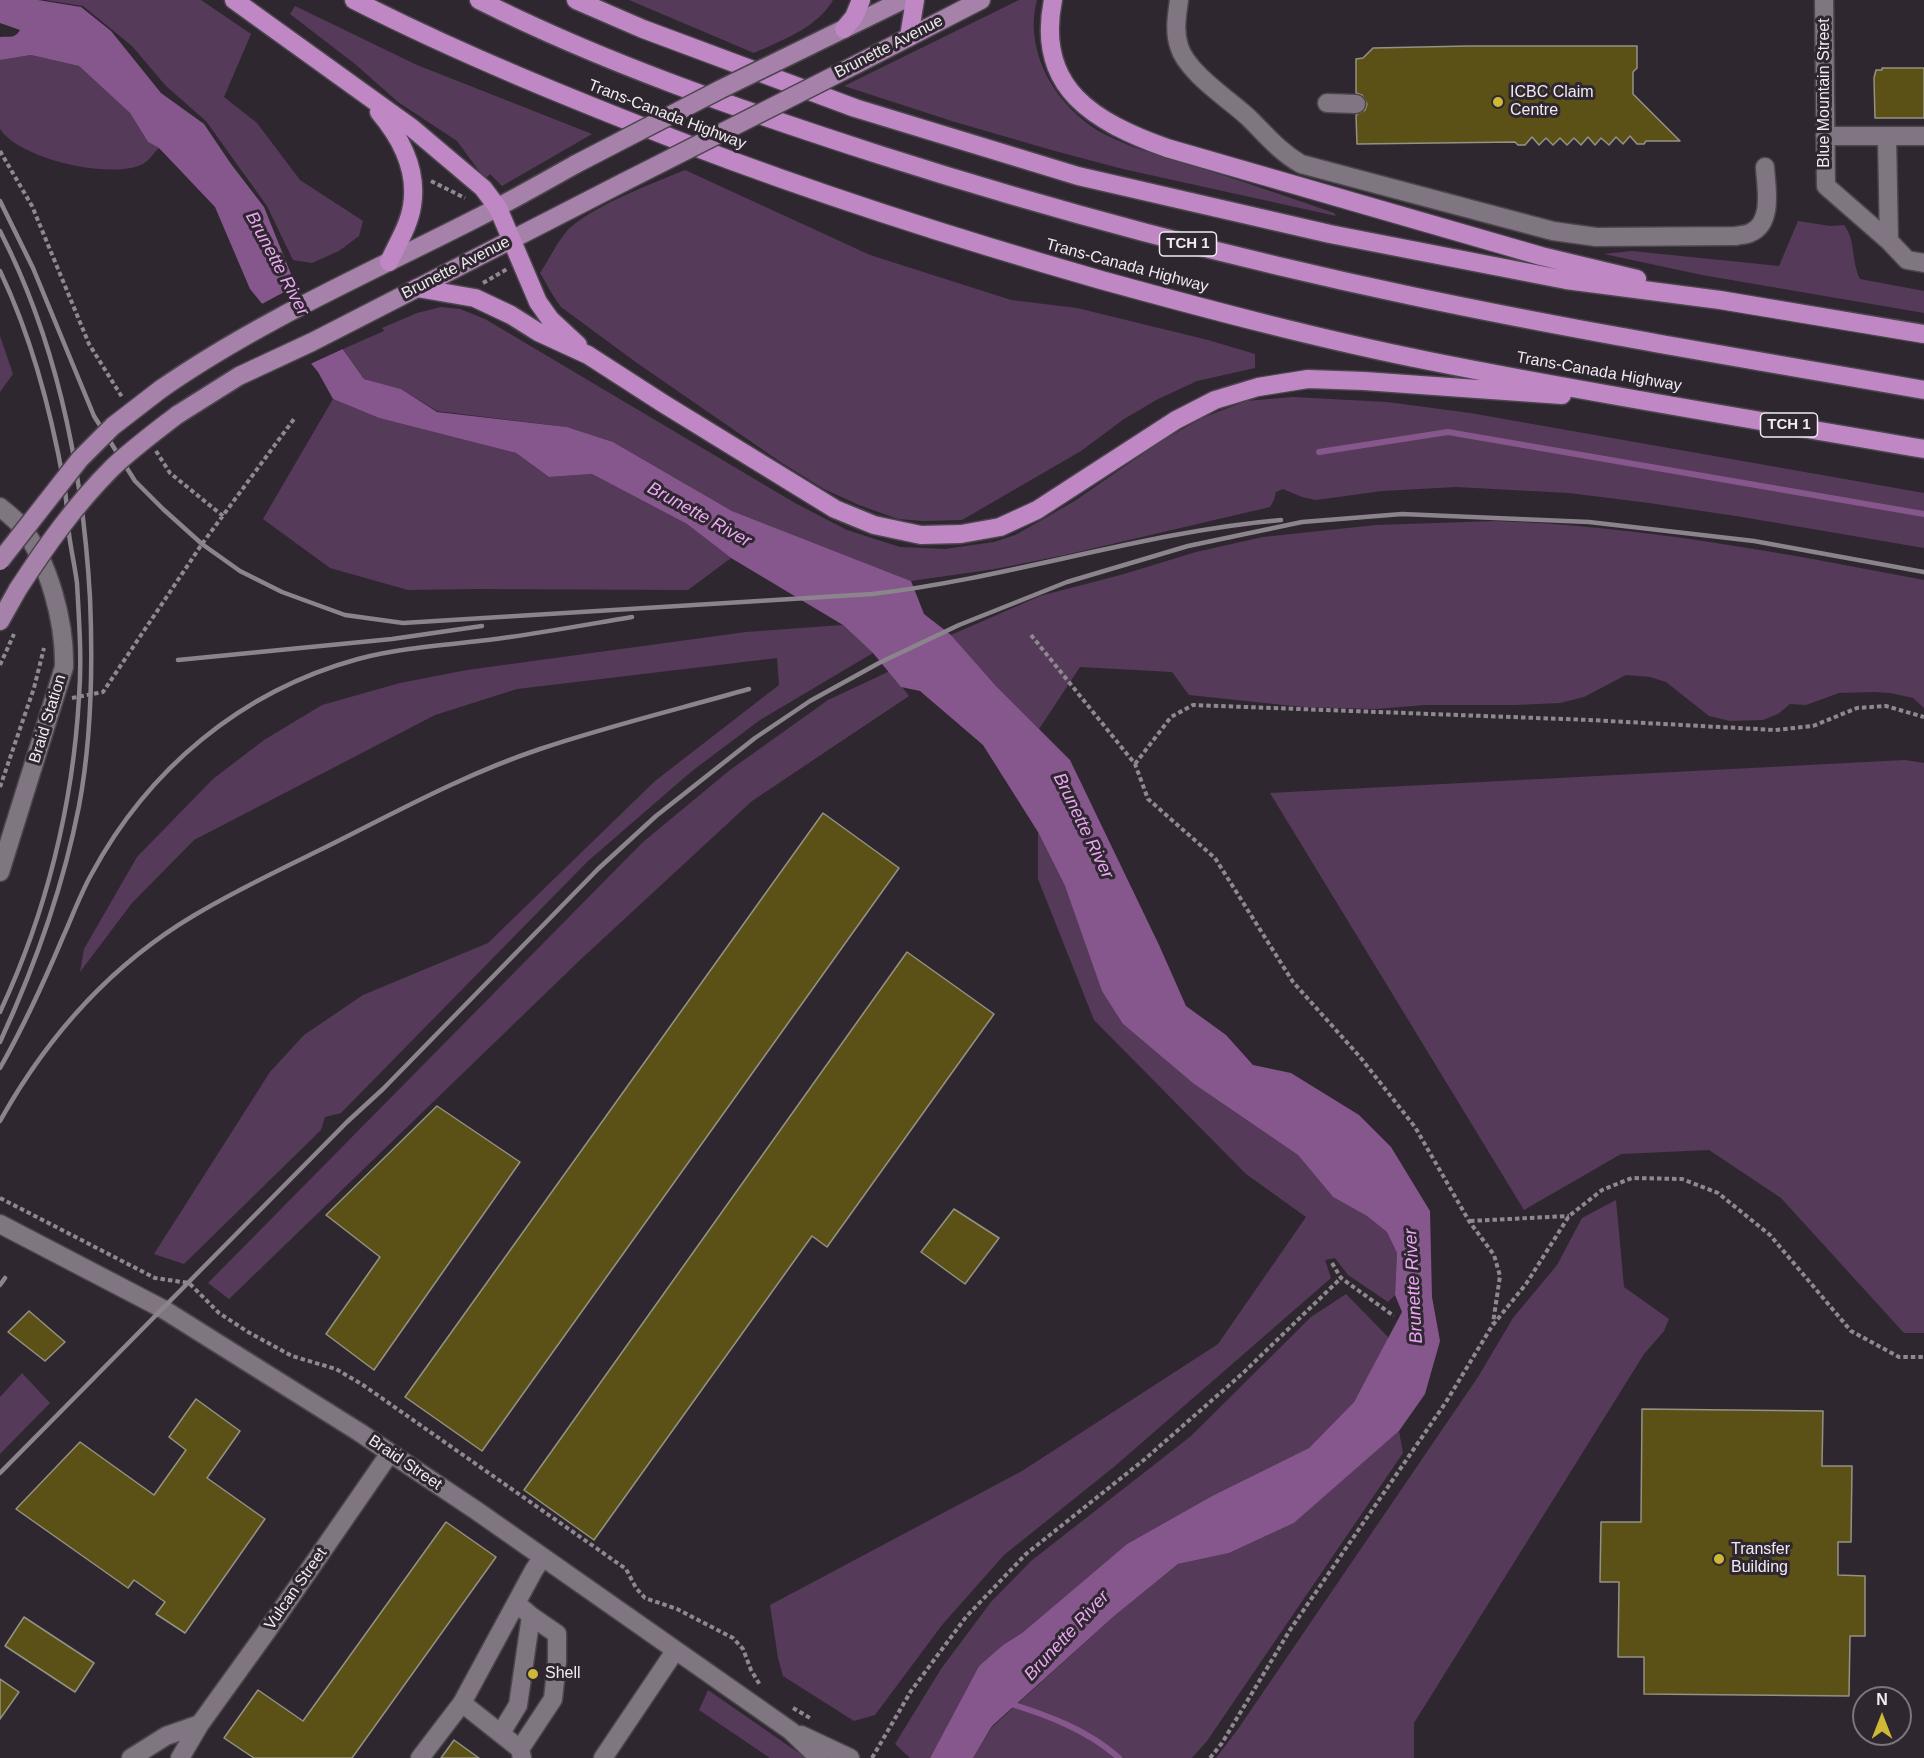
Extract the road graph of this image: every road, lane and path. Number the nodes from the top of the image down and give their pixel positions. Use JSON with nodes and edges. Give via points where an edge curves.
{"nodes":[{"id":1,"x":234,"y":0,"type":"edge"},
{"id":2,"x":354,"y":0,"type":"edge"},
{"id":3,"x":479,"y":0,"type":"edge"},
{"id":4,"x":576,"y":0,"type":"edge"},
{"id":5,"x":861,"y":0,"type":"edge"},
{"id":6,"x":903,"y":0,"type":"edge"},
{"id":7,"x":915,"y":0,"type":"edge"},
{"id":8,"x":981,"y":0,"type":"edge"},
{"id":9,"x":1053,"y":0,"type":"edge"},
{"id":10,"x":1179,"y":0,"type":"edge"},
{"id":11,"x":1824,"y":0,"type":"edge"},
{"id":12,"x":844,"y":29,"type":"junction"},
{"id":13,"x":909,"y":37,"type":"junction"},
{"id":14,"x":362,"y":92,"type":"junction"},
{"id":15,"x":1327,"y":103,"type":"dead end"},
{"id":16,"x":1356,"y":104,"type":"dead end"},
{"id":17,"x":1825,"y":136,"type":"junction"},
{"id":18,"x":1924,"y":136,"type":"edge"},
{"id":19,"x":1887,"y":137,"type":"junction"},
{"id":20,"x":0,"y":151,"type":"edge"},
{"id":21,"x":1765,"y":167,"type":"dead end"},
{"id":22,"x":428,"y":179,"type":"dead end"},
{"id":23,"x":469,"y":196,"type":"dead end"},
{"id":24,"x":498,"y":208,"type":"junction"},
{"id":25,"x":513,"y":239,"type":"junction"},
{"id":26,"x":1889,"y":241,"type":"junction"},
{"id":27,"x":389,"y":262,"type":"junction"},
{"id":28,"x":1924,"y":263,"type":"edge"},
{"id":29,"x":508,"y":269,"type":"dead end"},
{"id":30,"x":479,"y":286,"type":"dead end"},
{"id":31,"x":417,"y":288,"type":"junction"},
{"id":32,"x":1720,"y":300,"type":"junction"},
{"id":33,"x":1924,"y":334,"type":"edge"},
{"id":34,"x":588,"y":355,"type":"junction"},
{"id":35,"x":1924,"y":390,"type":"edge"},
{"id":36,"x":1653,"y":402,"type":"junction"},
{"id":37,"x":126,"y":403,"type":"dead end"},
{"id":38,"x":294,"y":419,"type":"dead end"},
{"id":39,"x":151,"y":443,"type":"dead end"},
{"id":40,"x":1924,"y":449,"type":"edge"},
{"id":41,"x":0,"y":507,"type":"edge"},
{"id":42,"x":223,"y":516,"type":"junction"},
{"id":43,"x":0,"y":561,"type":"edge"},
{"id":44,"x":0,"y":621,"type":"edge"},
{"id":45,"x":1031,"y":635,"type":"dead end"},
{"id":46,"x":45,"y":647,"type":"dead end"},
{"id":47,"x":53,"y":701,"type":"junction"},
{"id":48,"x":1924,"y":717,"type":"edge"},
{"id":49,"x":1134,"y":764,"type":"junction"},
{"id":50,"x":0,"y":787,"type":"edge"},
{"id":51,"x":0,"y":872,"type":"edge"},
{"id":52,"x":0,"y":1198,"type":"edge"},
{"id":53,"x":1569,"y":1216,"type":"junction"},
{"id":54,"x":1469,"y":1221,"type":"junction"},
{"id":55,"x":0,"y":1224,"type":"edge"},
{"id":56,"x":1332,"y":1263,"type":"dead end"},
{"id":57,"x":1341,"y":1278,"type":"junction"},
{"id":58,"x":1394,"y":1316,"type":"dead end"},
{"id":59,"x":1492,"y":1326,"type":"junction"},
{"id":60,"x":1924,"y":1357,"type":"edge"},
{"id":61,"x":390,"y":1453,"type":"junction"},
{"id":62,"x":542,"y":1558,"type":"junction"},
{"id":63,"x":636,"y":1588,"type":"junction"},
{"id":64,"x":630,"y":1593,"type":"dead end"},
{"id":65,"x":517,"y":1604,"type":"junction"},
{"id":66,"x":531,"y":1616,"type":"junction"},
{"id":67,"x":675,"y":1651,"type":"junction"},
{"id":68,"x":765,"y":1691,"type":"dead end"},
{"id":69,"x":462,"y":1703,"type":"junction"},
{"id":70,"x":785,"y":1703,"type":"dead end"},
{"id":71,"x":814,"y":1720,"type":"dead end"},
{"id":72,"x":200,"y":1724,"type":"junction"},
{"id":73,"x":791,"y":1731,"type":"junction"},
{"id":74,"x":501,"y":1733,"type":"junction"},
{"id":75,"x":521,"y":1753,"type":"edge"},
{"id":76,"x":856,"y":1754,"type":"edge"},
{"id":77,"x":131,"y":1758,"type":"edge"},
{"id":78,"x":180,"y":1758,"type":"edge"},
{"id":79,"x":420,"y":1758,"type":"edge"},
{"id":80,"x":603,"y":1758,"type":"edge"},
{"id":81,"x":819,"y":1758,"type":"edge"},
{"id":82,"x":873,"y":1758,"type":"edge"},
{"id":83,"x":1210,"y":1758,"type":"edge"}],
"edges":[{"from":1,"to":14,"type":"highway"},
{"from":2,"to":36,"type":"highway","name":"Trans-Canada Highway","number":"TCH 1","via":[[483,61],[621,118],[905,222],[1256,321],[1427,360]]},
{"from":3,"to":35,"type":"highway","name":"Trans-Canada Highway","number":"TCH 1","via":[[596,52],[801,130],[1130,229],[1507,316]]},
{"from":4,"to":32,"type":"highway","via":[[855,108],[1078,176],[1330,234],[1566,280]]},
{"from":5,"to":12,"type":"highway"},
{"from":6,"to":12,"type":"main road"},
{"from":7,"to":13,"type":"highway"},
{"from":8,"to":13,"type":"main road","name":"Brunette Avenue"},
{"from":9,"to":32,"type":"highway","via":[[1049,40],[1061,79],[1087,109],[1135,137],[1541,256]]},
{"from":10,"to":21,"type":"street","via":[[1175,26],[1179,48],[1198,75],[1284,154],[1301,164],[1553,231],[1596,237],[1751,233],[1766,215]]},
{"from":11,"to":17,"type":"street","name":"Blue Mountain Street"},
{"from":12,"to":24,"type":"main road","bridge":true,"via":[[576,164]]},
{"from":13,"to":25,"type":"main road","name":"Brunette Avenue","bridge":true},
{"from":14,"to":24,"type":"highway","via":[[478,184]]},
{"from":14,"to":27,"type":"highway","via":[[399,138],[413,181],[412,206]]},
{"from":15,"to":16,"type":"street"},
{"from":17,"to":19,"type":"street"},
{"from":17,"to":26,"type":"street","name":"Blue Mountain Street","via":[[1826,186]]},
{"from":18,"to":19,"type":"street"},
{"from":19,"to":26,"type":"street"},
{"from":20,"to":37,"type":"path","via":[[32,206],[89,344]]},
{"from":22,"to":23,"type":"path","via":[[465,198]]},
{"from":24,"to":25,"type":"highway"},
{"from":24,"to":27,"type":"main road"},
{"from":25,"to":31,"type":"main road","name":"Brunette Avenue"},
{"from":25,"to":34,"type":"highway","via":[[538,302]]},
{"from":26,"to":28,"type":"street","via":[[1907,260]]},
{"from":27,"to":43,"type":"main road","bridge":true,"via":[[220,351],[161,388],[113,426],[80,459]]},
{"from":29,"to":30,"type":"path"},
{"from":31,"to":34,"type":"highway","via":[[475,298]]},
{"from":31,"to":44,"type":"main road","name":"Brunette Avenue","bridge":true,"via":[[239,376],[140,444],[112,468],[63,523]]},
{"from":32,"to":33,"type":"highway"},
{"from":34,"to":36,"type":"highway","via":[[835,509],[874,525],[921,535],[962,534],[1000,527],[1037,510],[1176,420],[1215,400],[1258,387],[1308,379],[1364,381]]},
{"from":36,"to":40,"type":"highway","name":"Trans-Canada Highway","number":"TCH 1"},
{"from":38,"to":42,"type":"path"},
{"from":39,"to":42,"type":"path","via":[[170,473]]},
{"from":41,"to":47,"type":"street","name":"Braid Station","via":[[20,524],[36,549],[57,604],[64,668]]},
{"from":42,"to":47,"type":"path","via":[[103,692]]},
{"from":45,"to":49,"type":"path"},
{"from":46,"to":50,"type":"path"},
{"from":47,"to":51,"type":"street","name":"Braid Station"},
{"from":48,"to":49,"type":"path","via":[[1886,706],[1857,708],[1813,726],[1775,730],[1193,705],[1172,717]]},
{"from":49,"to":54,"type":"path","via":[[1148,800],[1215,858],[1293,981],[1415,1127]]},
{"from":52,"to":63,"type":"path","via":[[155,1278],[189,1283],[219,1313],[249,1332],[292,1356],[336,1369],[363,1385],[626,1569]]},
{"from":53,"to":54,"type":"path"},
{"from":53,"to":59,"type":"path","via":[[1526,1284]]},
{"from":53,"to":60,"type":"path","via":[[1602,1190],[1632,1178],[1682,1179],[1718,1192],[1770,1235],[1851,1331],[1899,1357]]},
{"from":54,"to":59,"type":"path","via":[[1494,1255],[1500,1276]]},
{"from":55,"to":61,"type":"street","name":"Braid Street","via":[[163,1309]]},
{"from":56,"to":57,"type":"path"},
{"from":57,"to":58,"type":"path"},
{"from":57,"to":82,"type":"path","via":[[1172,1436],[1026,1554],[966,1617],[911,1691]]},
{"from":59,"to":83,"type":"path","via":[[1446,1402],[1290,1630]]},
{"from":61,"to":62,"type":"street","name":"Braid Street"},
{"from":61,"to":72,"type":"street","name":"Vulcan Street"},
{"from":62,"to":65,"type":"street"},
{"from":62,"to":67,"type":"street","name":"Braid Street"},
{"from":63,"to":64,"type":"path"},
{"from":63,"to":68,"type":"path","via":[[645,1598],[677,1609],[733,1638]]},
{"from":65,"to":66,"type":"street"},
{"from":65,"to":69,"type":"street"},
{"from":66,"to":74,"type":"street","via":[[518,1706]]},
{"from":66,"to":75,"type":"street","via":[[557,1634],[558,1662],[553,1700]]},
{"from":67,"to":73,"type":"street","name":"Braid Street"},
{"from":67,"to":80,"type":"street"},
{"from":69,"to":74,"type":"street"},
{"from":69,"to":79,"type":"street"},
{"from":70,"to":71,"type":"path"},
{"from":72,"to":77,"type":"street","via":[[166,1736]]},
{"from":72,"to":78,"type":"street","name":"Vulcan Street"},
{"from":73,"to":76,"type":"street","name":"Braid Street"},
{"from":73,"to":81,"type":"street","name":"Braid Street"},
{"from":74,"to":75,"type":"street"},
{"from":76,"to":82,"type":"path"}]}
